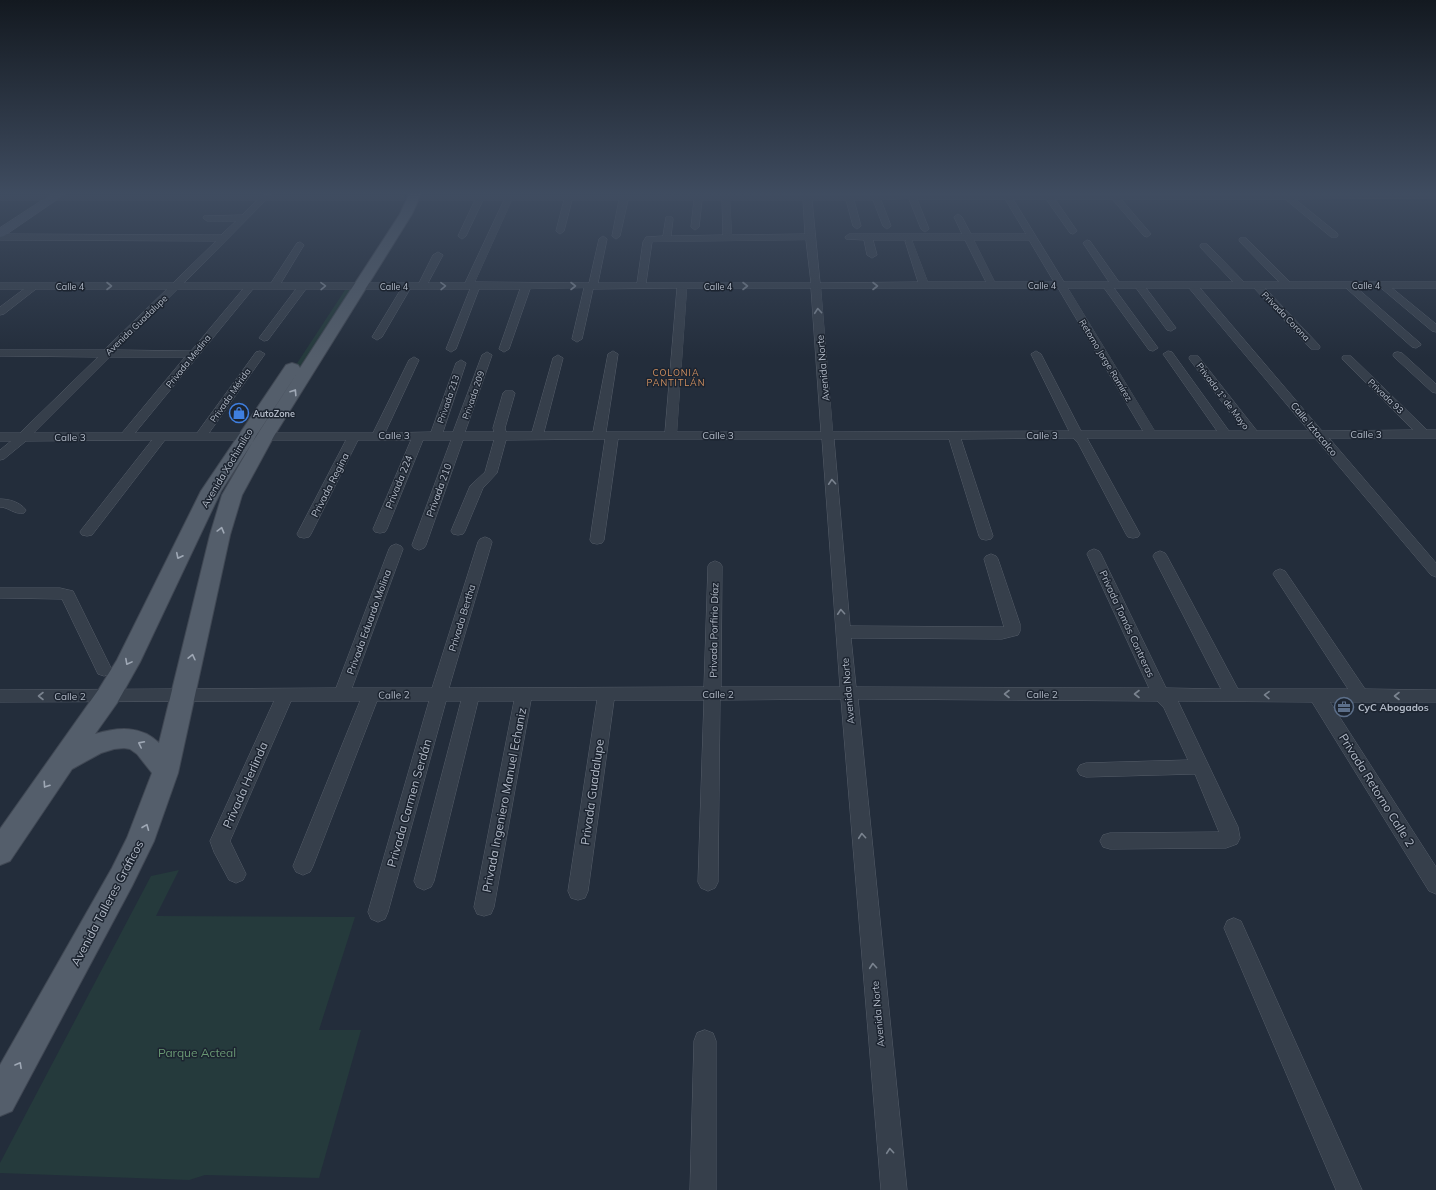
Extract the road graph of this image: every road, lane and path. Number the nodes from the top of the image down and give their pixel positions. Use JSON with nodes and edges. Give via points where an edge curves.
{"nodes":[{"id":1,"x":214,"y":248,"type":"edge"},
{"id":2,"x":298,"y":248,"type":"edge"},
{"id":3,"x":382,"y":248,"type":"edge"},
{"id":4,"x":489,"y":248,"type":"edge"},
{"id":5,"x":601,"y":248,"type":"edge"},
{"id":6,"x":646,"y":248,"type":"edge"},
{"id":7,"x":811,"y":248,"type":"edge"},
{"id":8,"x":870,"y":248,"type":"edge"},
{"id":9,"x":911,"y":248,"type":"edge"},
{"id":10,"x":973,"y":248,"type":"edge"},
{"id":11,"x":1038,"y":248,"type":"edge"},
{"id":12,"x":1090,"y":248,"type":"edge"},
{"id":13,"x":1205,"y":248,"type":"edge"},
{"id":14,"x":1250,"y":248,"type":"edge"},
{"id":15,"x":438,"y":255,"type":"dead end"},
{"id":16,"x":872,"y":255,"type":"dead end"},
{"id":17,"x":992,"y":285,"type":"junction"},
{"id":18,"x":1060,"y":285,"type":"junction"},
{"id":19,"x":1112,"y":285,"type":"junction"},
{"id":20,"x":1139,"y":285,"type":"junction"},
{"id":21,"x":1192,"y":285,"type":"junction"},
{"id":22,"x":1241,"y":285,"type":"junction"},
{"id":23,"x":1257,"y":285,"type":"junction"},
{"id":24,"x":1287,"y":285,"type":"junction"},
{"id":25,"x":1348,"y":285,"type":"junction"},
{"id":26,"x":1383,"y":285,"type":"junction"},
{"id":27,"x":1436,"y":285,"type":"edge"},
{"id":28,"x":0,"y":286,"type":"edge"},
{"id":29,"x":34,"y":286,"type":"junction"},
{"id":30,"x":176,"y":286,"type":"junction"},
{"id":31,"x":250,"y":286,"type":"junction"},
{"id":32,"x":274,"y":286,"type":"junction"},
{"id":33,"x":303,"y":286,"type":"junction"},
{"id":34,"x":355,"y":286,"type":"junction"},
{"id":35,"x":407,"y":286,"type":"junction"},
{"id":36,"x":422,"y":286,"type":"junction"},
{"id":37,"x":473,"y":286,"type":"junction"},
{"id":38,"x":526,"y":286,"type":"junction"},
{"id":39,"x":591,"y":286,"type":"junction"},
{"id":40,"x":641,"y":286,"type":"junction"},
{"id":41,"x":682,"y":286,"type":"junction"},
{"id":42,"x":816,"y":286,"type":"junction"},
{"id":43,"x":924,"y":286,"type":"junction"},
{"id":44,"x":0,"y":312,"type":"edge"},
{"id":45,"x":1172,"y":328,"type":"dead end"},
{"id":46,"x":1436,"y":329,"type":"edge"},
{"id":47,"x":377,"y":337,"type":"dead end"},
{"id":48,"x":264,"y":338,"type":"dead end"},
{"id":49,"x":577,"y":339,"type":"dead end"},
{"id":50,"x":1416,"y":345,"type":"dead end"},
{"id":51,"x":1315,"y":347,"type":"dead end"},
{"id":52,"x":1153,"y":348,"type":"dead end"},
{"id":53,"x":451,"y":349,"type":"dead end"},
{"id":54,"x":504,"y":349,"type":"dead end"},
{"id":55,"x":0,"y":353,"type":"edge"},
{"id":56,"x":106,"y":354,"type":"junction"},
{"id":57,"x":194,"y":354,"type":"junction"},
{"id":58,"x":260,"y":354,"type":"dead end"},
{"id":59,"x":613,"y":354,"type":"dead end"},
{"id":60,"x":1036,"y":354,"type":"dead end"},
{"id":61,"x":1168,"y":354,"type":"dead end"},
{"id":62,"x":487,"y":355,"type":"dead end"},
{"id":63,"x":1398,"y":355,"type":"dead end"},
{"id":64,"x":558,"y":358,"type":"dead end"},
{"id":65,"x":1194,"y":358,"type":"dead end"},
{"id":66,"x":1347,"y":358,"type":"dead end"},
{"id":67,"x":414,"y":360,"type":"dead end"},
{"id":68,"x":461,"y":363,"type":"dead end"},
{"id":69,"x":1436,"y":390,"type":"edge"},
{"id":70,"x":509,"y":394,"type":"dead end"},
{"id":71,"x":1151,"y":434,"type":"junction"},
{"id":72,"x":1225,"y":434,"type":"junction"},
{"id":73,"x":1253,"y":434,"type":"junction"},
{"id":74,"x":1318,"y":434,"type":"junction"},
{"id":75,"x":1430,"y":434,"type":"edge"},
{"id":76,"x":378,"y":435,"type":"junction"},
{"id":77,"x":419,"y":435,"type":"junction"},
{"id":78,"x":436,"y":435,"type":"junction"},
{"id":79,"x":459,"y":435,"type":"junction"},
{"id":80,"x":501,"y":435,"type":"junction"},
{"id":81,"x":612,"y":435,"type":"junction"},
{"id":82,"x":671,"y":435,"type":"junction"},
{"id":83,"x":828,"y":435,"type":"junction"},
{"id":84,"x":954,"y":435,"type":"junction"},
{"id":85,"x":1077,"y":435,"type":"junction"},
{"id":86,"x":126,"y":436,"type":"junction"},
{"id":87,"x":162,"y":436,"type":"junction"},
{"id":88,"x":201,"y":436,"type":"junction"},
{"id":89,"x":255,"y":436,"type":"junction"},
{"id":90,"x":354,"y":436,"type":"junction"},
{"id":91,"x":537,"y":436,"type":"junction"},
{"id":92,"x":599,"y":436,"type":"junction"},
{"id":93,"x":0,"y":437,"type":"edge"},
{"id":94,"x":22,"y":437,"type":"junction"},
{"id":95,"x":0,"y":456,"type":"edge"},
{"id":96,"x":0,"y":503,"type":"edge"},
{"id":97,"x":19,"y":510,"type":"dead end"},
{"id":98,"x":380,"y":529,"type":"dead end"},
{"id":99,"x":458,"y":531,"type":"dead end"},
{"id":100,"x":87,"y":532,"type":"dead end"},
{"id":101,"x":304,"y":534,"type":"dead end"},
{"id":102,"x":1133,"y":534,"type":"dead end"},
{"id":103,"x":986,"y":536,"type":"dead end"},
{"id":104,"x":596,"y":540,"type":"dead end"},
{"id":105,"x":485,"y":542,"type":"dead end"},
{"id":106,"x":419,"y":545,"type":"dead end"},
{"id":107,"x":396,"y":549,"type":"dead end"},
{"id":108,"x":1094,"y":554,"type":"dead end"},
{"id":109,"x":1160,"y":556,"type":"dead end"},
{"id":110,"x":991,"y":559,"type":"dead end"},
{"id":111,"x":715,"y":566,"type":"dead end"},
{"id":112,"x":1436,"y":572,"type":"edge"},
{"id":113,"x":1280,"y":574,"type":"dead end"},
{"id":114,"x":0,"y":594,"type":"edge"},
{"id":115,"x":843,"y":632,"type":"junction"},
{"id":116,"x":104,"y":670,"type":"dead end"},
{"id":117,"x":849,"y":693,"type":"junction"},
{"id":118,"x":342,"y":694,"type":"junction"},
{"id":119,"x":439,"y":694,"type":"junction"},
{"id":120,"x":471,"y":694,"type":"junction"},
{"id":121,"x":524,"y":694,"type":"junction"},
{"id":122,"x":606,"y":694,"type":"junction"},
{"id":123,"x":713,"y":694,"type":"junction"},
{"id":124,"x":1160,"y":694,"type":"junction"},
{"id":125,"x":1232,"y":694,"type":"junction"},
{"id":126,"x":184,"y":695,"type":"junction"},
{"id":127,"x":285,"y":695,"type":"junction"},
{"id":128,"x":1317,"y":695,"type":"junction"},
{"id":129,"x":0,"y":696,"type":"edge"},
{"id":130,"x":108,"y":696,"type":"junction"},
{"id":131,"x":371,"y":696,"type":"junction"},
{"id":132,"x":1361,"y":696,"type":"junction"},
{"id":133,"x":1436,"y":696,"type":"edge"},
{"id":134,"x":60,"y":764,"type":"junction"},
{"id":135,"x":1200,"y":767,"type":"junction"},
{"id":136,"x":1086,"y":770,"type":"dead end"},
{"id":137,"x":165,"y":773,"type":"junction"},
{"id":138,"x":1110,"y":841,"type":"dead end"},
{"id":139,"x":0,"y":852,"type":"edge"},
{"id":140,"x":303,"y":866,"type":"dead end"},
{"id":141,"x":236,"y":874,"type":"dead end"},
{"id":142,"x":424,"y":882,"type":"dead end"},
{"id":143,"x":708,"y":882,"type":"dead end"},
{"id":144,"x":1436,"y":885,"type":"edge"},
{"id":145,"x":578,"y":891,"type":"dead end"},
{"id":146,"x":484,"y":907,"type":"dead end"},
{"id":147,"x":378,"y":912,"type":"dead end"},
{"id":148,"x":1234,"y":928,"type":"dead end"},
{"id":149,"x":705,"y":1041,"type":"dead end"},
{"id":150,"x":0,"y":1099,"type":"edge"},
{"id":151,"x":703,"y":1190,"type":"edge"},
{"id":152,"x":894,"y":1190,"type":"edge"},
{"id":153,"x":1349,"y":1190,"type":"edge"}],
"edges":[{"from":1,"to":30,"type":"street","name":"Avenida Guadalupe"},
{"from":2,"to":32,"type":"street"},
{"from":3,"to":34,"type":"main road","name":"Avenida Xochimilco"},
{"from":4,"to":37,"type":"street"},
{"from":5,"to":39,"type":"street"},
{"from":6,"to":40,"type":"street"},
{"from":7,"to":42,"type":"street","name":"Avenida Norte"},
{"from":8,"to":16,"type":"street"},
{"from":9,"to":43,"type":"street"},
{"from":10,"to":17,"type":"street"},
{"from":11,"to":18,"type":"street","name":"Retorno Jorge Ramírez"},
{"from":12,"to":19,"type":"street"},
{"from":13,"to":22,"type":"street"},
{"from":14,"to":24,"type":"street"},
{"from":15,"to":36,"type":"street"},
{"from":17,"to":18,"type":"street","name":"Calle 4"},
{"from":17,"to":43,"type":"street","name":"Calle 4"},
{"from":18,"to":19,"type":"street","name":"Calle 4"},
{"from":18,"to":71,"type":"street","name":"Retorno Jorge Ramírez"},
{"from":19,"to":20,"type":"street","name":"Calle 4"},
{"from":19,"to":52,"type":"street"},
{"from":20,"to":21,"type":"street","name":"Calle 4"},
{"from":20,"to":45,"type":"street"},
{"from":21,"to":22,"type":"street","name":"Calle 4"},
{"from":21,"to":74,"type":"street","name":"Calle Iztacalco"},
{"from":22,"to":23,"type":"street","name":"Calle 4"},
{"from":23,"to":24,"type":"street","name":"Calle 4"},
{"from":23,"to":51,"type":"street","name":"Privada Corona"},
{"from":24,"to":25,"type":"street","name":"Calle 4"},
{"from":25,"to":26,"type":"street","name":"Calle 4"},
{"from":25,"to":50,"type":"street"},
{"from":26,"to":27,"type":"street","name":"Calle 4"},
{"from":26,"to":46,"type":"street"},
{"from":28,"to":29,"type":"street","name":"Calle 4"},
{"from":29,"to":30,"type":"street","name":"Calle 4","one_way":true},
{"from":29,"to":44,"type":"street"},
{"from":30,"to":31,"type":"street","name":"Calle 4"},
{"from":30,"to":56,"type":"street","name":"Avenida Guadalupe"},
{"from":31,"to":32,"type":"street","name":"Calle 4"},
{"from":31,"to":57,"type":"street","name":"Privada Medina"},
{"from":32,"to":33,"type":"street","name":"Calle 4"},
{"from":33,"to":34,"type":"street","name":"Calle 4","one_way":true},
{"from":33,"to":48,"type":"street"},
{"from":34,"to":35,"type":"street","name":"Calle 4"},
{"from":34,"to":89,"type":"main road","name":"Avenida Xochimilco"},
{"from":35,"to":36,"type":"street","name":"Calle 4"},
{"from":35,"to":47,"type":"street"},
{"from":36,"to":37,"type":"street","name":"Calle 4","one_way":true},
{"from":37,"to":38,"type":"street","name":"Calle 4"},
{"from":37,"to":53,"type":"street"},
{"from":38,"to":39,"type":"street","name":"Calle 4","one_way":true},
{"from":38,"to":54,"type":"street"},
{"from":39,"to":40,"type":"street","name":"Calle 4"},
{"from":39,"to":49,"type":"street"},
{"from":40,"to":41,"type":"street","name":"Calle 4"},
{"from":41,"to":42,"type":"street","name":"Calle 4","one_way":true},
{"from":41,"to":82,"type":"street"},
{"from":42,"to":43,"type":"street","name":"Calle 4","one_way":true},
{"from":83,"to":42,"type":"street","name":"Avenida Norte","one_way":true},
{"from":55,"to":56,"type":"street"},
{"from":56,"to":57,"type":"street"},
{"from":56,"to":94,"type":"street","name":"Avenida Guadalupe"},
{"from":57,"to":86,"type":"street","name":"Privada Medina"},
{"from":58,"to":88,"type":"street","name":"Privada Mérida"},
{"from":59,"to":92,"type":"street"},
{"from":60,"to":85,"type":"street"},
{"from":61,"to":72,"type":"street"},
{"from":62,"to":79,"type":"street","name":"Privada 209"},
{"from":63,"to":69,"type":"street"},
{"from":64,"to":91,"type":"street"},
{"from":65,"to":73,"type":"street","name":"Privada 1º de Mayo"},
{"from":66,"to":75,"type":"street","name":"Privada 93"},
{"from":67,"to":76,"type":"street"},
{"from":68,"to":78,"type":"street","name":"Privada 213"},
{"from":70,"to":80,"type":"street","via":[[500,428]]},
{"from":71,"to":72,"type":"street","name":"Calle 3"},
{"from":71,"to":85,"type":"street","name":"Calle 3"},
{"from":72,"to":73,"type":"street","name":"Calle 3"},
{"from":73,"to":74,"type":"street","name":"Calle 3"},
{"from":74,"to":75,"type":"street","name":"Calle 3"},
{"from":74,"to":112,"type":"street","name":"Calle Iztacalco"},
{"from":76,"to":77,"type":"street","name":"Calle 3"},
{"from":76,"to":90,"type":"street","name":"Calle 3"},
{"from":77,"to":78,"type":"street","name":"Calle 3"},
{"from":77,"to":98,"type":"street","name":"Privada 224"},
{"from":78,"to":79,"type":"street","name":"Calle 3"},
{"from":79,"to":80,"type":"street","name":"Calle 3"},
{"from":79,"to":106,"type":"street","name":"Privada 210"},
{"from":80,"to":91,"type":"street","name":"Calle 3"},
{"from":80,"to":99,"type":"street","via":[[491,473],[477,486]]},
{"from":81,"to":82,"type":"street","name":"Calle 3"},
{"from":81,"to":92,"type":"street","name":"Calle 3"},
{"from":81,"to":104,"type":"street"},
{"from":82,"to":83,"type":"street","name":"Calle 3"},
{"from":83,"to":84,"type":"street","name":"Calle 3"},
{"from":115,"to":83,"type":"street","name":"Avenida Norte","one_way":true},
{"from":84,"to":85,"type":"street","name":"Calle 3"},
{"from":84,"to":103,"type":"street"},
{"from":85,"to":102,"type":"street"},
{"from":86,"to":87,"type":"street","name":"Calle 3"},
{"from":86,"to":94,"type":"street","name":"Calle 3"},
{"from":87,"to":88,"type":"street","name":"Calle 3"},
{"from":87,"to":100,"type":"street"},
{"from":88,"to":89,"type":"street","name":"Calle 3"},
{"from":89,"to":90,"type":"street","name":"Calle 3"},
{"from":126,"to":89,"type":"main road","name":"Avenida Xochimilco","one_way":true,"via":[[226,512]]},
{"from":89,"to":130,"type":"main road","name":"Avenida Xochimilco","one_way":true,"via":[[211,491],[128,662]]},
{"from":90,"to":101,"type":"street","name":"Privada Regina"},
{"from":91,"to":92,"type":"street","name":"Calle 3"},
{"from":93,"to":94,"type":"street","name":"Calle 3"},
{"from":94,"to":95,"type":"street","name":"Avenida Guadalupe"},
{"from":96,"to":97,"type":"street","via":[[6,503]]},
{"from":105,"to":119,"type":"street","name":"Privada Bertha"},
{"from":107,"to":118,"type":"street","name":"Privada Eduardo Molina"},
{"from":108,"to":124,"type":"street","name":"Privada Tomás Contreras"},
{"from":109,"to":125,"type":"street"},
{"from":110,"to":115,"type":"street","via":[[1012,624],[1012,632]]},
{"from":111,"to":123,"type":"street","name":"Privada Porfirio Díaz"},
{"from":113,"to":132,"type":"street"},
{"from":114,"to":116,"type":"street","via":[[68,595]]},
{"from":115,"to":117,"type":"street","name":"Avenida Norte"},
{"from":117,"to":123,"type":"street","name":"Calle 2"},
{"from":124,"to":117,"type":"street","name":"Calle 2","one_way":true},
{"from":152,"to":117,"type":"street","name":"Avenida Norte","one_way":true},
{"from":118,"to":127,"type":"street","name":"Calle 2"},
{"from":118,"to":131,"type":"street","name":"Calle 2"},
{"from":119,"to":120,"type":"street","name":"Calle 2"},
{"from":119,"to":131,"type":"street","name":"Calle 2"},
{"from":119,"to":147,"type":"street","name":"Privada Carmen Serdán"},
{"from":120,"to":121,"type":"street","name":"Calle 2"},
{"from":120,"to":142,"type":"street"},
{"from":121,"to":122,"type":"street","name":"Calle 2"},
{"from":121,"to":146,"type":"street","name":"Privada Ingeniero Manuel Echaniz"},
{"from":122,"to":123,"type":"street","name":"Calle 2"},
{"from":122,"to":145,"type":"street","name":"Privada Guadalupe"},
{"from":123,"to":143,"type":"street","name":"Privada Porfirio Díaz"},
{"from":124,"to":125,"type":"street","name":"Calle 2"},
{"from":124,"to":135,"type":"street","name":"Privada Tomás Contreras","via":[[1171,704]]},
{"from":128,"to":125,"type":"street","name":"Calle 2","one_way":true},
{"from":126,"to":127,"type":"street","name":"Calle 2"},
{"from":126,"to":130,"type":"street","name":"Calle 2"},
{"from":126,"to":137,"type":"main road","name":"Avenida Talleres Gráficos"},
{"from":127,"to":141,"type":"street","name":"Privada Herlinda","via":[[220,841]]},
{"from":128,"to":132,"type":"street","name":"Calle 2"},
{"from":128,"to":144,"type":"street","name":"Privada Retorno Calle 2"},
{"from":130,"to":129,"type":"street","name":"Calle 2","one_way":true},
{"from":130,"to":134,"type":"main road"},
{"from":131,"to":140,"type":"street"},
{"from":133,"to":132,"type":"street","name":"Calle 2","one_way":true},
{"from":137,"to":134,"type":"main road","one_way":true,"via":[[149,749],[141,742],[129,739],[99,743]]},
{"from":134,"to":139,"type":"main road","one_way":true},
{"from":135,"to":136,"type":"street"},
{"from":135,"to":138,"type":"street","name":"Privada Tomás Contreras","via":[[1228,827],[1230,838]]},
{"from":150,"to":137,"type":"main road","name":"Avenida Talleres Gráficos","one_way":true,"via":[[122,877],[140,841]]},
{"from":148,"to":153,"type":"street"},
{"from":149,"to":151,"type":"street"}]}
